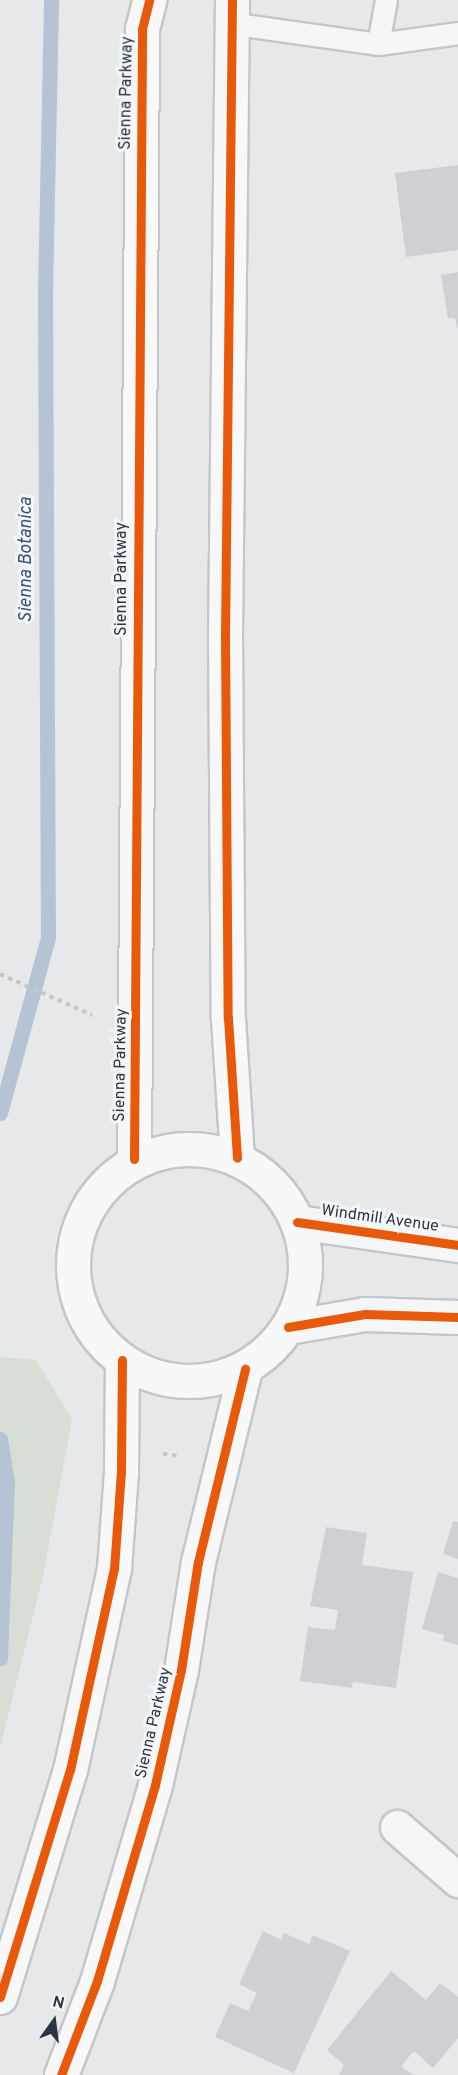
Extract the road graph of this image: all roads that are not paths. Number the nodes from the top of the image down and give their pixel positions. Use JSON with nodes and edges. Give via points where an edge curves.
{"nodes":[{"id":1,"x":149,"y":0,"type":"edge"},
{"id":2,"x":386,"y":0,"type":"edge"},
{"id":3,"x":226,"y":8,"type":"edge"},
{"id":4,"x":458,"y":33,"type":"edge"},
{"id":5,"x":378,"y":44,"type":"junction"},
{"id":6,"x":237,"y":1158,"type":"junction"},
{"id":7,"x":134,"y":1159,"type":"junction"},
{"id":8,"x":297,"y":1222,"type":"junction"},
{"id":9,"x":458,"y":1245,"type":"edge"},
{"id":10,"x":458,"y":1317,"type":"edge"},
{"id":11,"x":288,"y":1327,"type":"junction"},
{"id":12,"x":122,"y":1360,"type":"junction"},
{"id":13,"x":245,"y":1369,"type":"junction"},
{"id":14,"x":397,"y":1827,"type":"dead end"},
{"id":15,"x":458,"y":1880,"type":"edge"},
{"id":16,"x":0,"y":1997,"type":"edge"},
{"id":17,"x":61,"y":2075,"type":"edge"}],
"edges":[{"from":1,"to":7,"type":"main road","name":"Sienna Parkway","via":[[142,29]]},
{"from":2,"to":5,"type":"lane"},
{"from":3,"to":5,"type":"lane"},
{"from":3,"to":6,"type":"main road","via":[[228,1006]]},
{"from":4,"to":5,"type":"lane"},
{"from":6,"to":7,"type":"main road","via":[[184,1149]]},
{"from":6,"to":8,"type":"main road","via":[[280,1193]]},
{"from":7,"to":12,"type":"main road","via":[[92,1201],[77,1233],[73,1269],[80,1304],[96,1335]]},
{"from":8,"to":9,"type":"street","name":"Windmill Avenue"},
{"from":8,"to":11,"type":"main road","via":[[305,1276],[301,1304]]},
{"from":10,"to":11,"type":"street","via":[[365,1314]]},
{"from":11,"to":13,"type":"main road","via":[[266,1353]]},
{"from":12,"to":13,"type":"main road","via":[[159,1377],[198,1381]]},
{"from":12,"to":16,"type":"main road","via":[[121,1472],[114,1569],[70,1770]]},
{"from":13,"to":17,"type":"main road","name":"Sienna Parkway","via":[[198,1562],[181,1670],[156,1785],[97,1981]]},
{"from":14,"to":15,"type":"street"}]}
